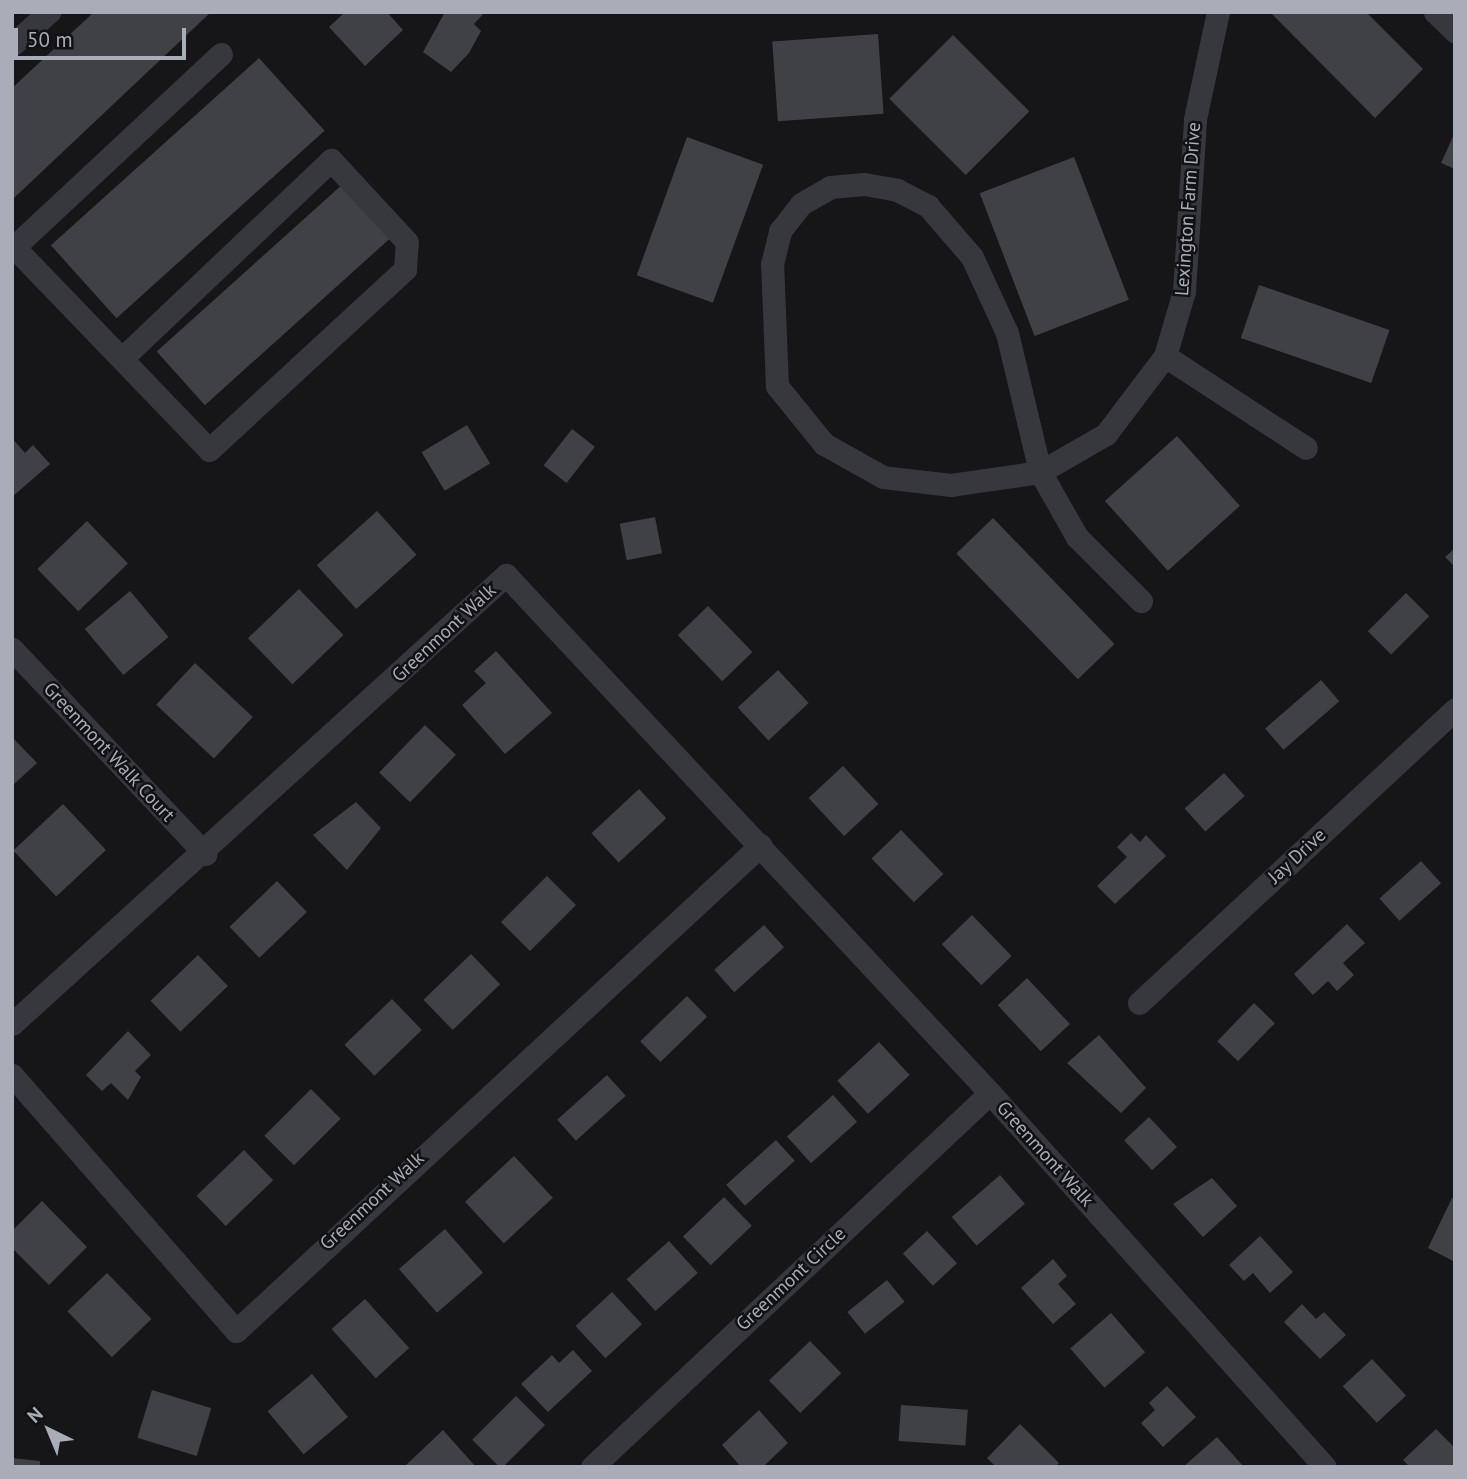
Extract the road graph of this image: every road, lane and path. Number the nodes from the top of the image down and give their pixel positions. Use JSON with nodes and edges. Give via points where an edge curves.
{"nodes":[{"id":1,"x":49,"y":12,"type":"edge"},
{"id":2,"x":1218,"y":12,"type":"edge"},
{"id":3,"x":1435,"y":12,"type":"edge"},
{"id":4,"x":1455,"y":31,"type":"edge"},
{"id":5,"x":12,"y":45,"type":"edge"},
{"id":6,"x":221,"y":54,"type":"dead end"},
{"id":7,"x":13,"y":246,"type":"edge"},
{"id":8,"x":1165,"y":356,"type":"junction"},
{"id":9,"x":122,"y":358,"type":"junction"},
{"id":10,"x":1306,"y":449,"type":"dead end"},
{"id":11,"x":1040,"y":472,"type":"junction"},
{"id":12,"x":1142,"y":601,"type":"dead end"},
{"id":13,"x":12,"y":649,"type":"edge"},
{"id":14,"x":1455,"y":709,"type":"edge"},
{"id":15,"x":761,"y":845,"type":"junction"},
{"id":16,"x":205,"y":854,"type":"junction"},
{"id":17,"x":1139,"y":1003,"type":"dead end"},
{"id":18,"x":12,"y":1024,"type":"edge"},
{"id":19,"x":12,"y":1076,"type":"edge"},
{"id":20,"x":989,"y":1093,"type":"junction"},
{"id":21,"x":593,"y":1467,"type":"edge"},
{"id":22,"x":1325,"y":1467,"type":"edge"}],
"edges":[{"from":1,"to":5,"type":"street"},
{"from":2,"to":8,"type":"street","name":"Lexington Farm Drive","via":[[1195,119],[1184,291]]},
{"from":3,"to":4,"type":"street"},
{"from":6,"to":7,"type":"street"},
{"from":7,"to":9,"type":"street"},
{"from":8,"to":10,"type":"street"},
{"from":8,"to":11,"type":"street","name":"Lexington Farm Drive","via":[[1106,433]]},
{"from":9,"to":9,"type":"street","via":[[331,160],[407,242],[405,269],[209,450]]},
{"from":11,"to":11,"type":"street","name":"Lexington Farm Drive","via":[[1016,480],[916,484],[852,463],[800,420],[777,386],[771,319],[780,231],[801,204],[830,187],[864,184],[928,206],[952,230],[990,287],[1007,332]]},
{"from":11,"to":12,"type":"street","via":[[1077,537]]},
{"from":13,"to":16,"type":"street","name":"Greenmont Walk Court"},
{"from":14,"to":17,"type":"street","name":"Jay Drive"},
{"from":15,"to":16,"type":"street","name":"Greenmont Walk","via":[[506,575]]},
{"from":15,"to":19,"type":"street","name":"Greenmont Walk","via":[[236,1331]]},
{"from":15,"to":20,"type":"street","name":"Greenmont Walk"},
{"from":16,"to":18,"type":"street","name":"Greenmont Walk"},
{"from":20,"to":21,"type":"street","name":"Greenmont Circle"},
{"from":20,"to":22,"type":"street","name":"Greenmont Walk"}]}
